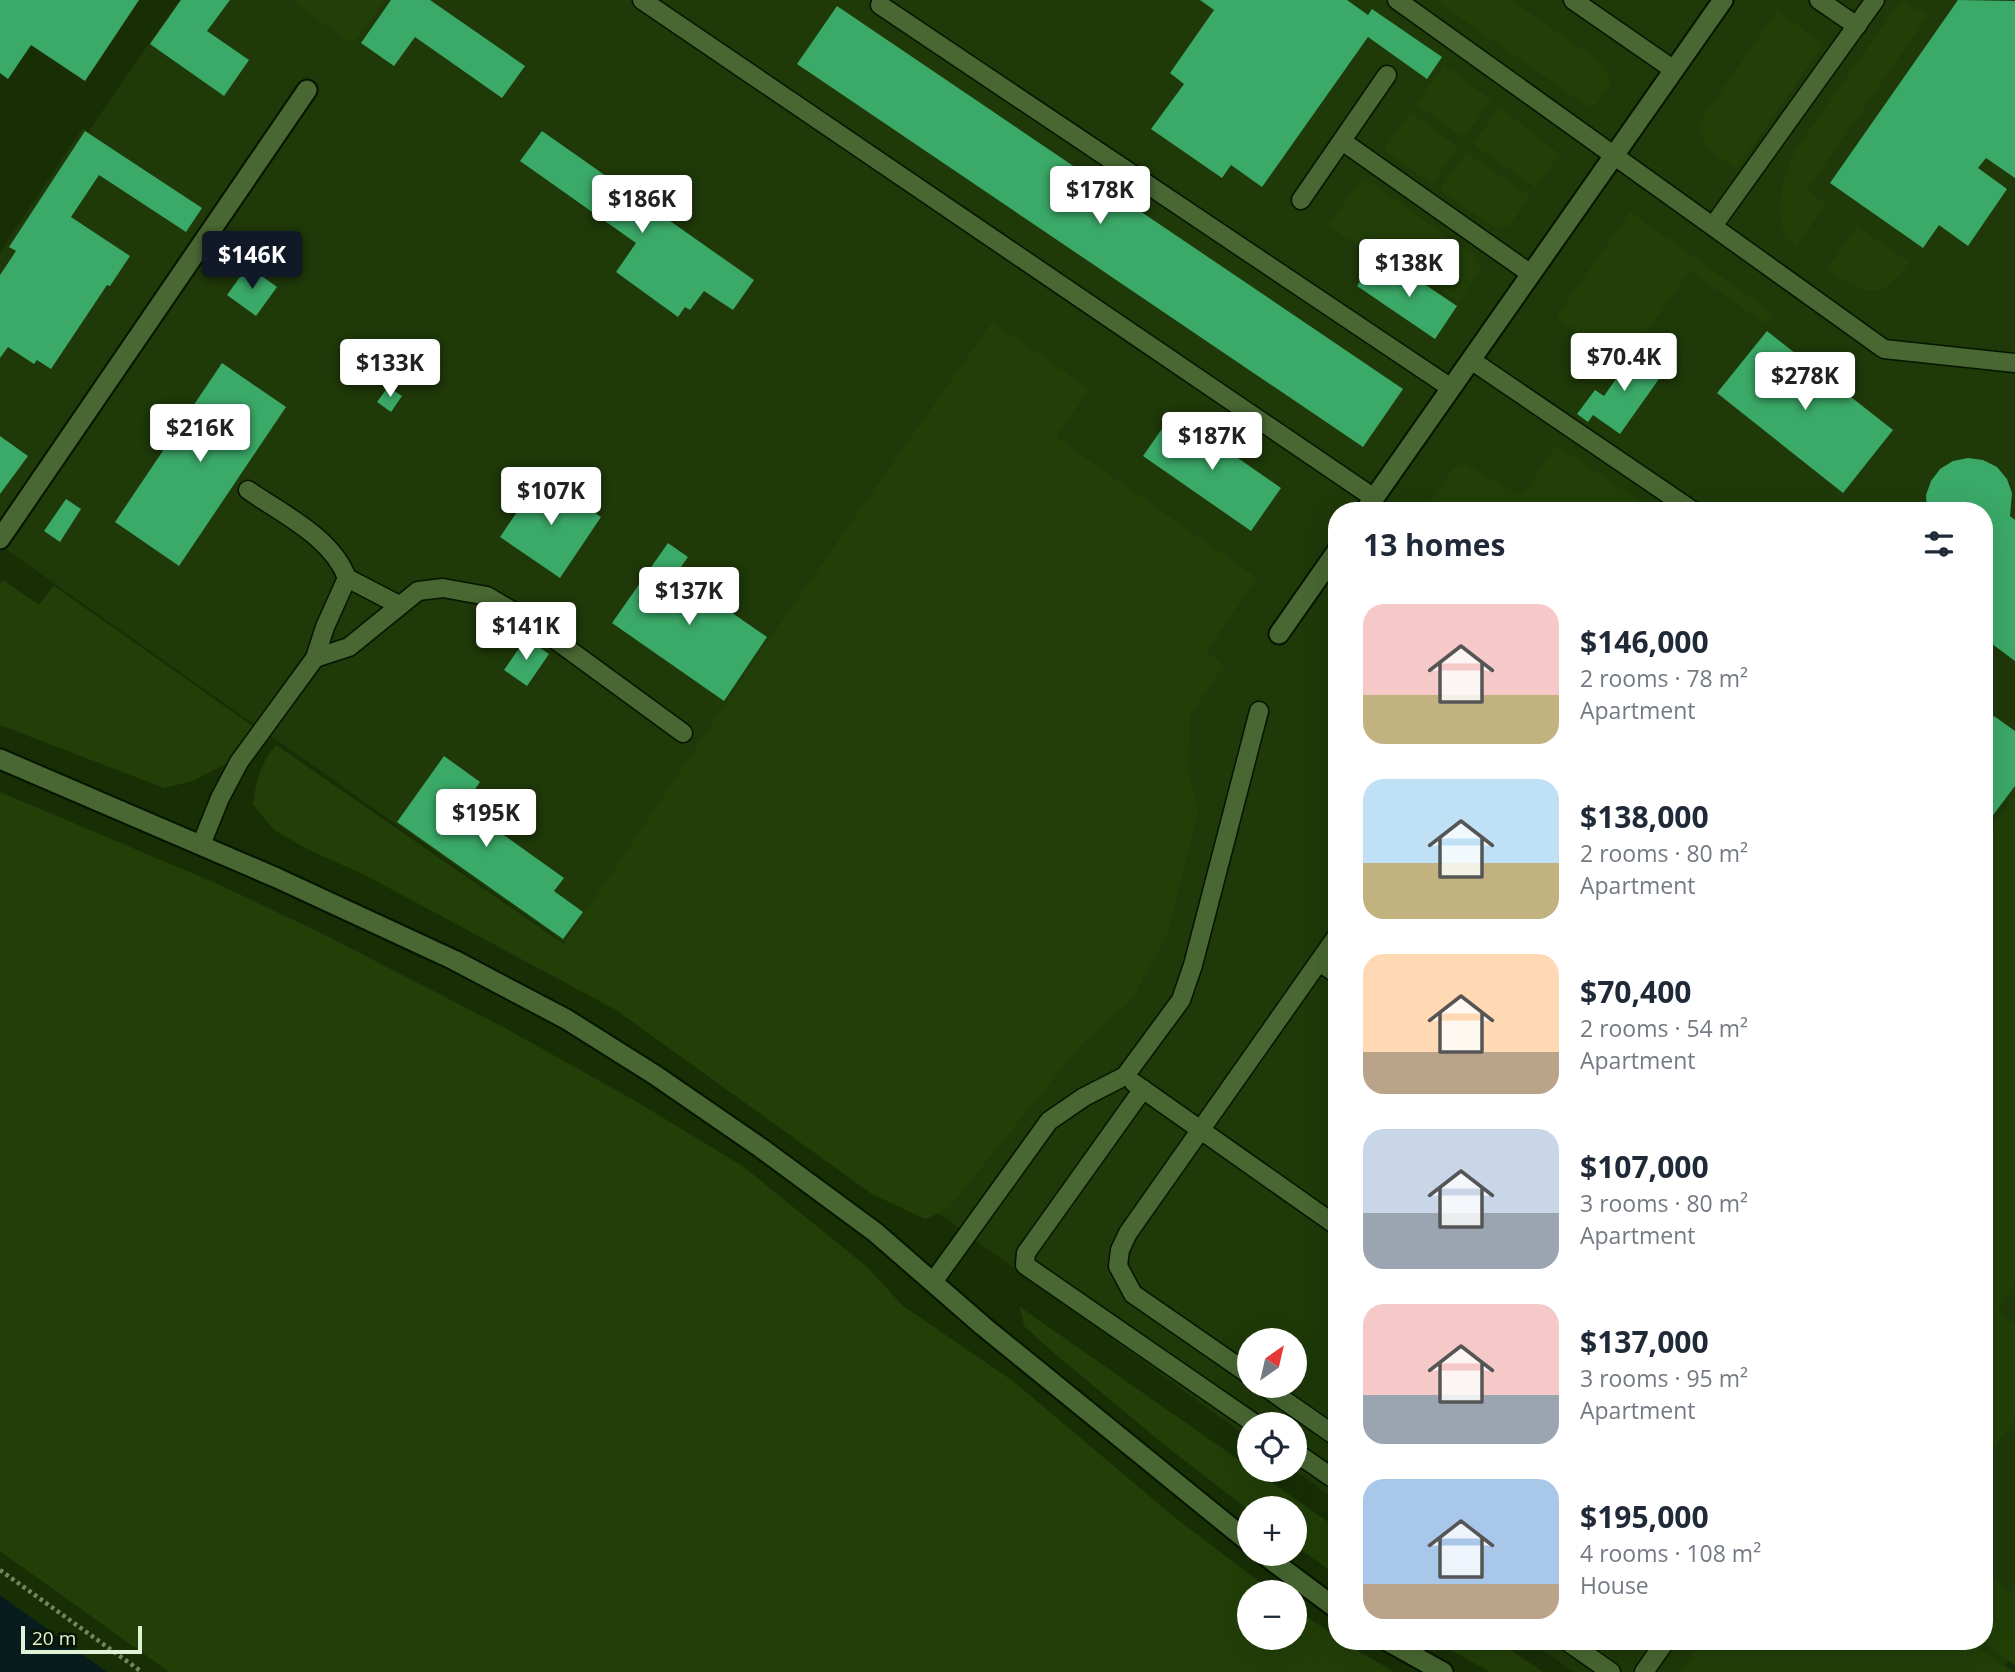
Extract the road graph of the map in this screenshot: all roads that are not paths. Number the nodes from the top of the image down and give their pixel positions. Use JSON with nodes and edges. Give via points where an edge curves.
{"nodes":[{"id":1,"x":642,"y":0,"type":"edge"},
{"id":2,"x":1397,"y":0,"type":"edge"},
{"id":3,"x":1573,"y":0,"type":"edge"},
{"id":4,"x":1723,"y":0,"type":"edge"},
{"id":5,"x":1819,"y":0,"type":"edge"},
{"id":6,"x":1875,"y":0,"type":"edge"},
{"id":7,"x":880,"y":5,"type":"dead end"},
{"id":8,"x":1857,"y":26,"type":"junction"},
{"id":9,"x":1674,"y":70,"type":"junction"},
{"id":10,"x":1387,"y":75,"type":"dead end"},
{"id":11,"x":307,"y":90,"type":"dead end"},
{"id":12,"x":1342,"y":141,"type":"junction"},
{"id":13,"x":1614,"y":156,"type":"junction"},
{"id":14,"x":1301,"y":200,"type":"dead end"},
{"id":15,"x":1713,"y":226,"type":"junction"},
{"id":16,"x":1531,"y":274,"type":"junction"},
{"id":17,"x":1471,"y":360,"type":"junction"},
{"id":18,"x":2015,"y":363,"type":"edge"},
{"id":19,"x":1451,"y":388,"type":"junction"},
{"id":20,"x":248,"y":490,"type":"dead end"},
{"id":21,"x":1365,"y":502,"type":"edge"},
{"id":22,"x":1371,"y":502,"type":"edge"},
{"id":23,"x":1680,"y":502,"type":"edge"},
{"id":24,"x":0,"y":539,"type":"edge"},
{"id":25,"x":1328,"y":564,"type":"edge"},
{"id":26,"x":347,"y":578,"type":"junction"},
{"id":27,"x":399,"y":605,"type":"junction"},
{"id":28,"x":1279,"y":634,"type":"dead end"},
{"id":29,"x":315,"y":658,"type":"junction"},
{"id":30,"x":1258,"y":711,"type":"dead end"},
{"id":31,"x":683,"y":733,"type":"dead end"},
{"id":32,"x":0,"y":759,"type":"edge"},
{"id":33,"x":201,"y":845,"type":"junction"},
{"id":34,"x":1328,"y":949,"type":"edge"},
{"id":35,"x":1319,"y":962,"type":"junction"},
{"id":36,"x":1328,"y":968,"type":"edge"},
{"id":37,"x":1125,"y":1076,"type":"junction"},
{"id":38,"x":1143,"y":1089,"type":"junction"},
{"id":39,"x":1201,"y":1130,"type":"junction"},
{"id":40,"x":1328,"y":1220,"type":"edge"},
{"id":41,"x":933,"y":1282,"type":"junction"},
{"id":42,"x":1237,"y":1367,"type":"edge"},
{"id":43,"x":1282,"y":1398,"type":"edge"},
{"id":44,"x":1238,"y":1412,"type":"edge"},
{"id":45,"x":1328,"y":1431,"type":"edge"},
{"id":46,"x":1307,"y":1460,"type":"edge"},
{"id":47,"x":1328,"y":1475,"type":"edge"},
{"id":48,"x":1237,"y":1532,"type":"edge"},
{"id":49,"x":1279,"y":1566,"type":"edge"},
{"id":50,"x":1328,"y":1602,"type":"edge"},
{"id":51,"x":1403,"y":1650,"type":"edge"},
{"id":52,"x":1579,"y":1650,"type":"edge"},
{"id":53,"x":1659,"y":1650,"type":"edge"},
{"id":54,"x":1443,"y":1672,"type":"edge"},
{"id":55,"x":1611,"y":1672,"type":"edge"},
{"id":56,"x":1644,"y":1672,"type":"edge"}],
"edges":[{"from":1,"to":21,"type":"lane"},
{"from":2,"to":13,"type":"lane"},
{"from":3,"to":9,"type":"lane"},
{"from":4,"to":9,"type":"street"},
{"from":5,"to":8,"type":"lane"},
{"from":6,"to":8,"type":"lane"},
{"from":7,"to":19,"type":"lane"},
{"from":8,"to":15,"type":"lane"},
{"from":9,"to":13,"type":"street"},
{"from":10,"to":12,"type":"lane"},
{"from":11,"to":24,"type":"street"},
{"from":12,"to":14,"type":"lane"},
{"from":12,"to":16,"type":"lane"},
{"from":13,"to":15,"type":"lane"},
{"from":13,"to":16,"type":"street"},
{"from":15,"to":18,"type":"lane","via":[[1884,349]]},
{"from":16,"to":17,"type":"street"},
{"from":17,"to":19,"type":"street"},
{"from":17,"to":23,"type":"lane"},
{"from":19,"to":22,"type":"street"},
{"from":20,"to":26,"type":"lane","via":[[317,537],[341,563]]},
{"from":25,"to":28,"type":"street"},
{"from":26,"to":27,"type":"lane"},
{"from":26,"to":29,"type":"lane"},
{"from":27,"to":29,"type":"lane","via":[[349,647]]},
{"from":27,"to":31,"type":"lane","via":[[418,590],[443,588],[487,596],[531,622]]},
{"from":29,"to":33,"type":"lane","via":[[239,762]]},
{"from":30,"to":37,"type":"lane","via":[[1181,1000]]},
{"from":32,"to":33,"type":"street"},
{"from":33,"to":41,"type":"street","via":[[453,960],[566,1019],[761,1148],[875,1232]]},
{"from":34,"to":35,"type":"lane"},
{"from":35,"to":36,"type":"lane"},
{"from":35,"to":39,"type":"lane"},
{"from":37,"to":38,"type":"lane"},
{"from":37,"to":41,"type":"lane","via":[[1049,1121]]},
{"from":38,"to":39,"type":"lane"},
{"from":38,"to":44,"type":"lane","via":[[1026,1253],[1025,1265]]},
{"from":39,"to":40,"type":"lane"},
{"from":39,"to":42,"type":"lane","via":[[1128,1233],[1118,1266],[1133,1294]]},
{"from":41,"to":48,"type":"street"},
{"from":43,"to":45,"type":"lane"},
{"from":46,"to":47,"type":"lane"},
{"from":49,"to":50,"type":"street"},
{"from":51,"to":54,"type":"street"},
{"from":52,"to":55,"type":"lane"},
{"from":53,"to":56,"type":"lane"}]}
